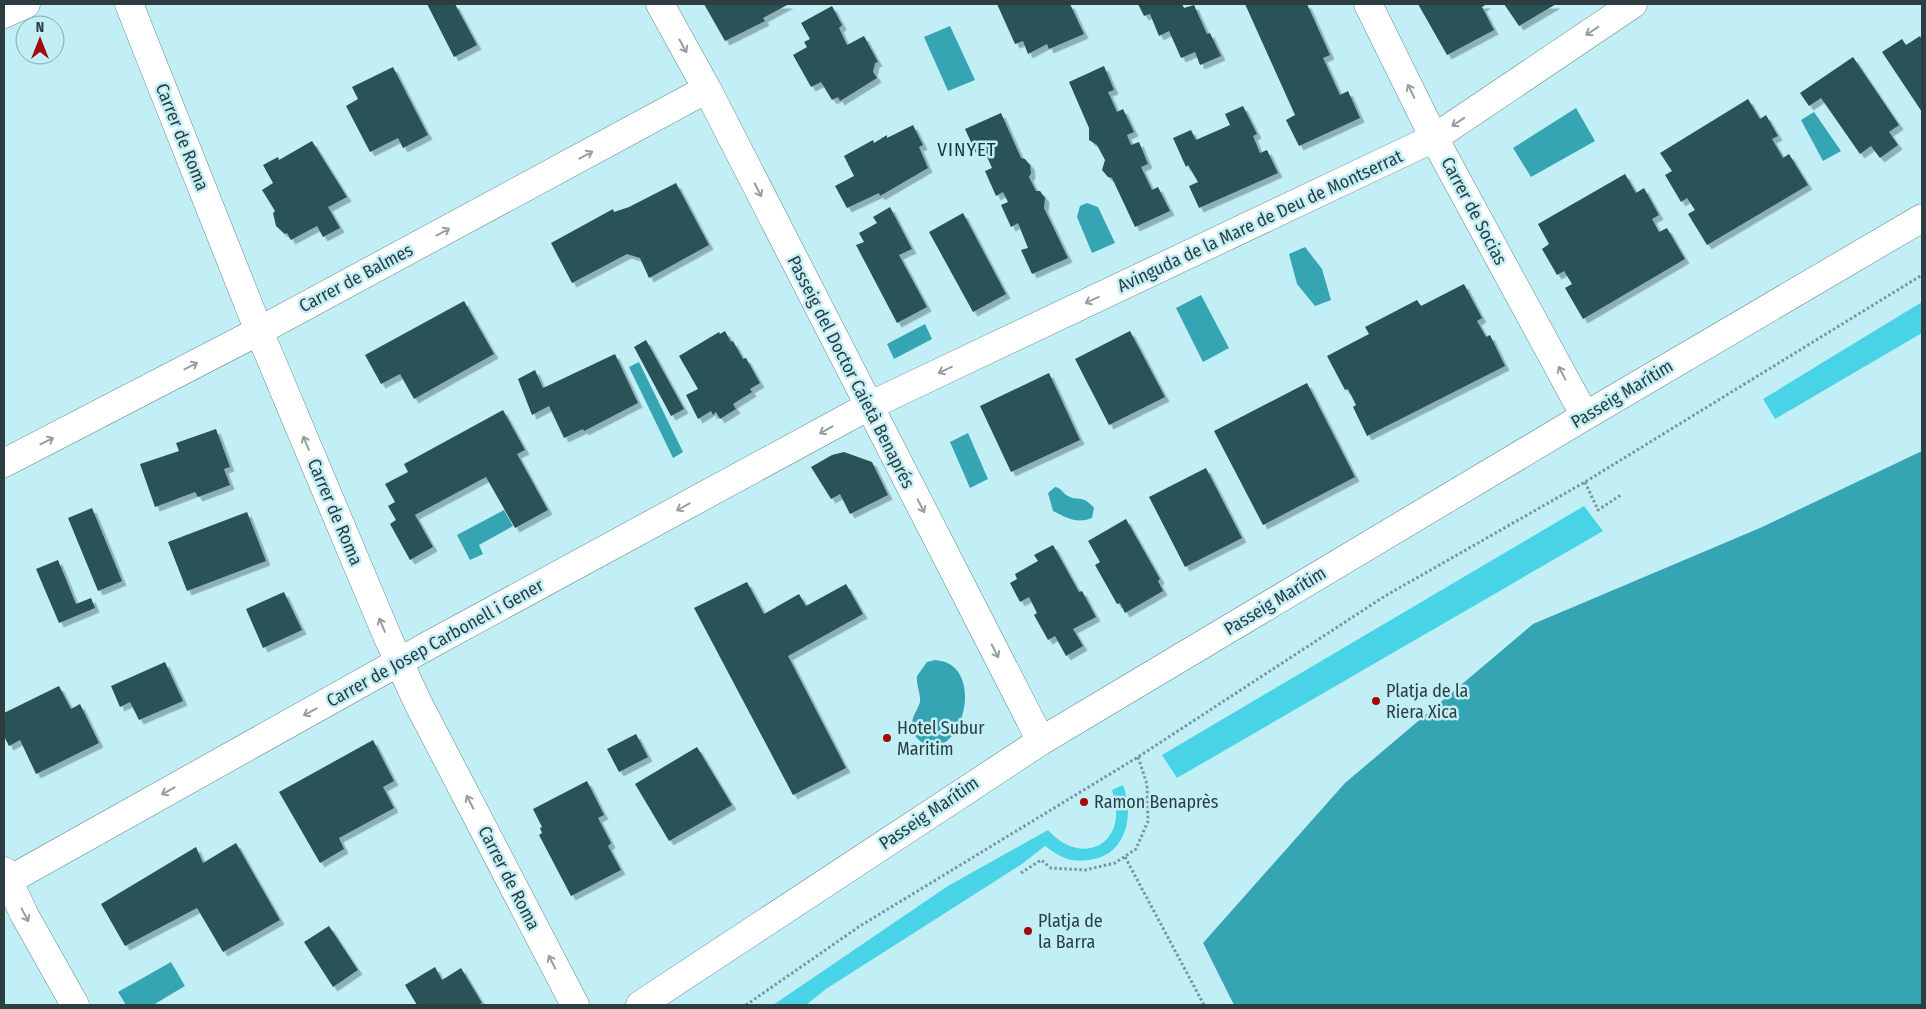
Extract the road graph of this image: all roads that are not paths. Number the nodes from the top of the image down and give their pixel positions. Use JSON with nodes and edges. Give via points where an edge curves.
{"nodes":[{"id":1,"x":26,"y":4,"type":"edge"},
{"id":2,"x":129,"y":4,"type":"edge"},
{"id":3,"x":660,"y":4,"type":"edge"},
{"id":4,"x":1368,"y":4,"type":"edge"},
{"id":5,"x":1633,"y":4,"type":"edge"},
{"id":6,"x":4,"y":14,"type":"edge"},
{"id":7,"x":707,"y":90,"type":"junction"},
{"id":8,"x":1434,"y":138,"type":"junction"},
{"id":9,"x":1922,"y":218,"type":"edge"},
{"id":10,"x":258,"y":331,"type":"junction"},
{"id":11,"x":869,"y":406,"type":"junction"},
{"id":12,"x":1585,"y":416,"type":"junction"},
{"id":13,"x":4,"y":463,"type":"edge"},
{"id":14,"x":399,"y":662,"type":"junction"},
{"id":15,"x":1041,"y":741,"type":"junction"},
{"id":16,"x":5,"y":878,"type":"edge"},
{"id":17,"x":75,"y":1005,"type":"edge"},
{"id":18,"x":575,"y":1005,"type":"edge"},
{"id":19,"x":640,"y":1005,"type":"edge"}],
"edges":[{"from":1,"to":6,"type":"street"},
{"from":2,"to":10,"type":"street","name":"Carrer de Roma"},
{"from":3,"to":7,"type":"street","name":"Passeig del Doctor Caietà Benaprés","one_way":true},
{"from":8,"to":4,"type":"street","name":"Carrer de Socias","one_way":true},
{"from":5,"to":8,"type":"street","name":"Avinguda de la Mare de Deu de Montserrat","one_way":true},
{"from":10,"to":7,"type":"street","name":"Carrer de Balmes","one_way":true},
{"from":7,"to":11,"type":"street","name":"Passeig del Doctor Caietà Benaprés","one_way":true},
{"from":8,"to":11,"type":"street","name":"Avinguda de la Mare de Deu de Montserrat","one_way":true},
{"from":12,"to":8,"type":"street","name":"Carrer de Socias","one_way":true},
{"from":9,"to":12,"type":"street","name":"Passeig Marítim"},
{"from":13,"to":10,"type":"street","name":"Carrer de Balmes","one_way":true},
{"from":14,"to":10,"type":"street","name":"Carrer de Roma","one_way":true},
{"from":11,"to":14,"type":"street","name":"Carrer de Josep Carbonell i Gener","one_way":true},
{"from":11,"to":15,"type":"street","name":"Passeig del Doctor Caietà Benaprés","one_way":true},
{"from":12,"to":15,"type":"street","name":"Passeig Marítim"},
{"from":14,"to":16,"type":"street","name":"Carrer de Josep Carbonell i Gener","one_way":true},
{"from":18,"to":14,"type":"street","name":"Carrer de Roma","one_way":true},
{"from":15,"to":19,"type":"street","name":"Passeig Marítim"},
{"from":16,"to":17,"type":"street","one_way":true}]}
